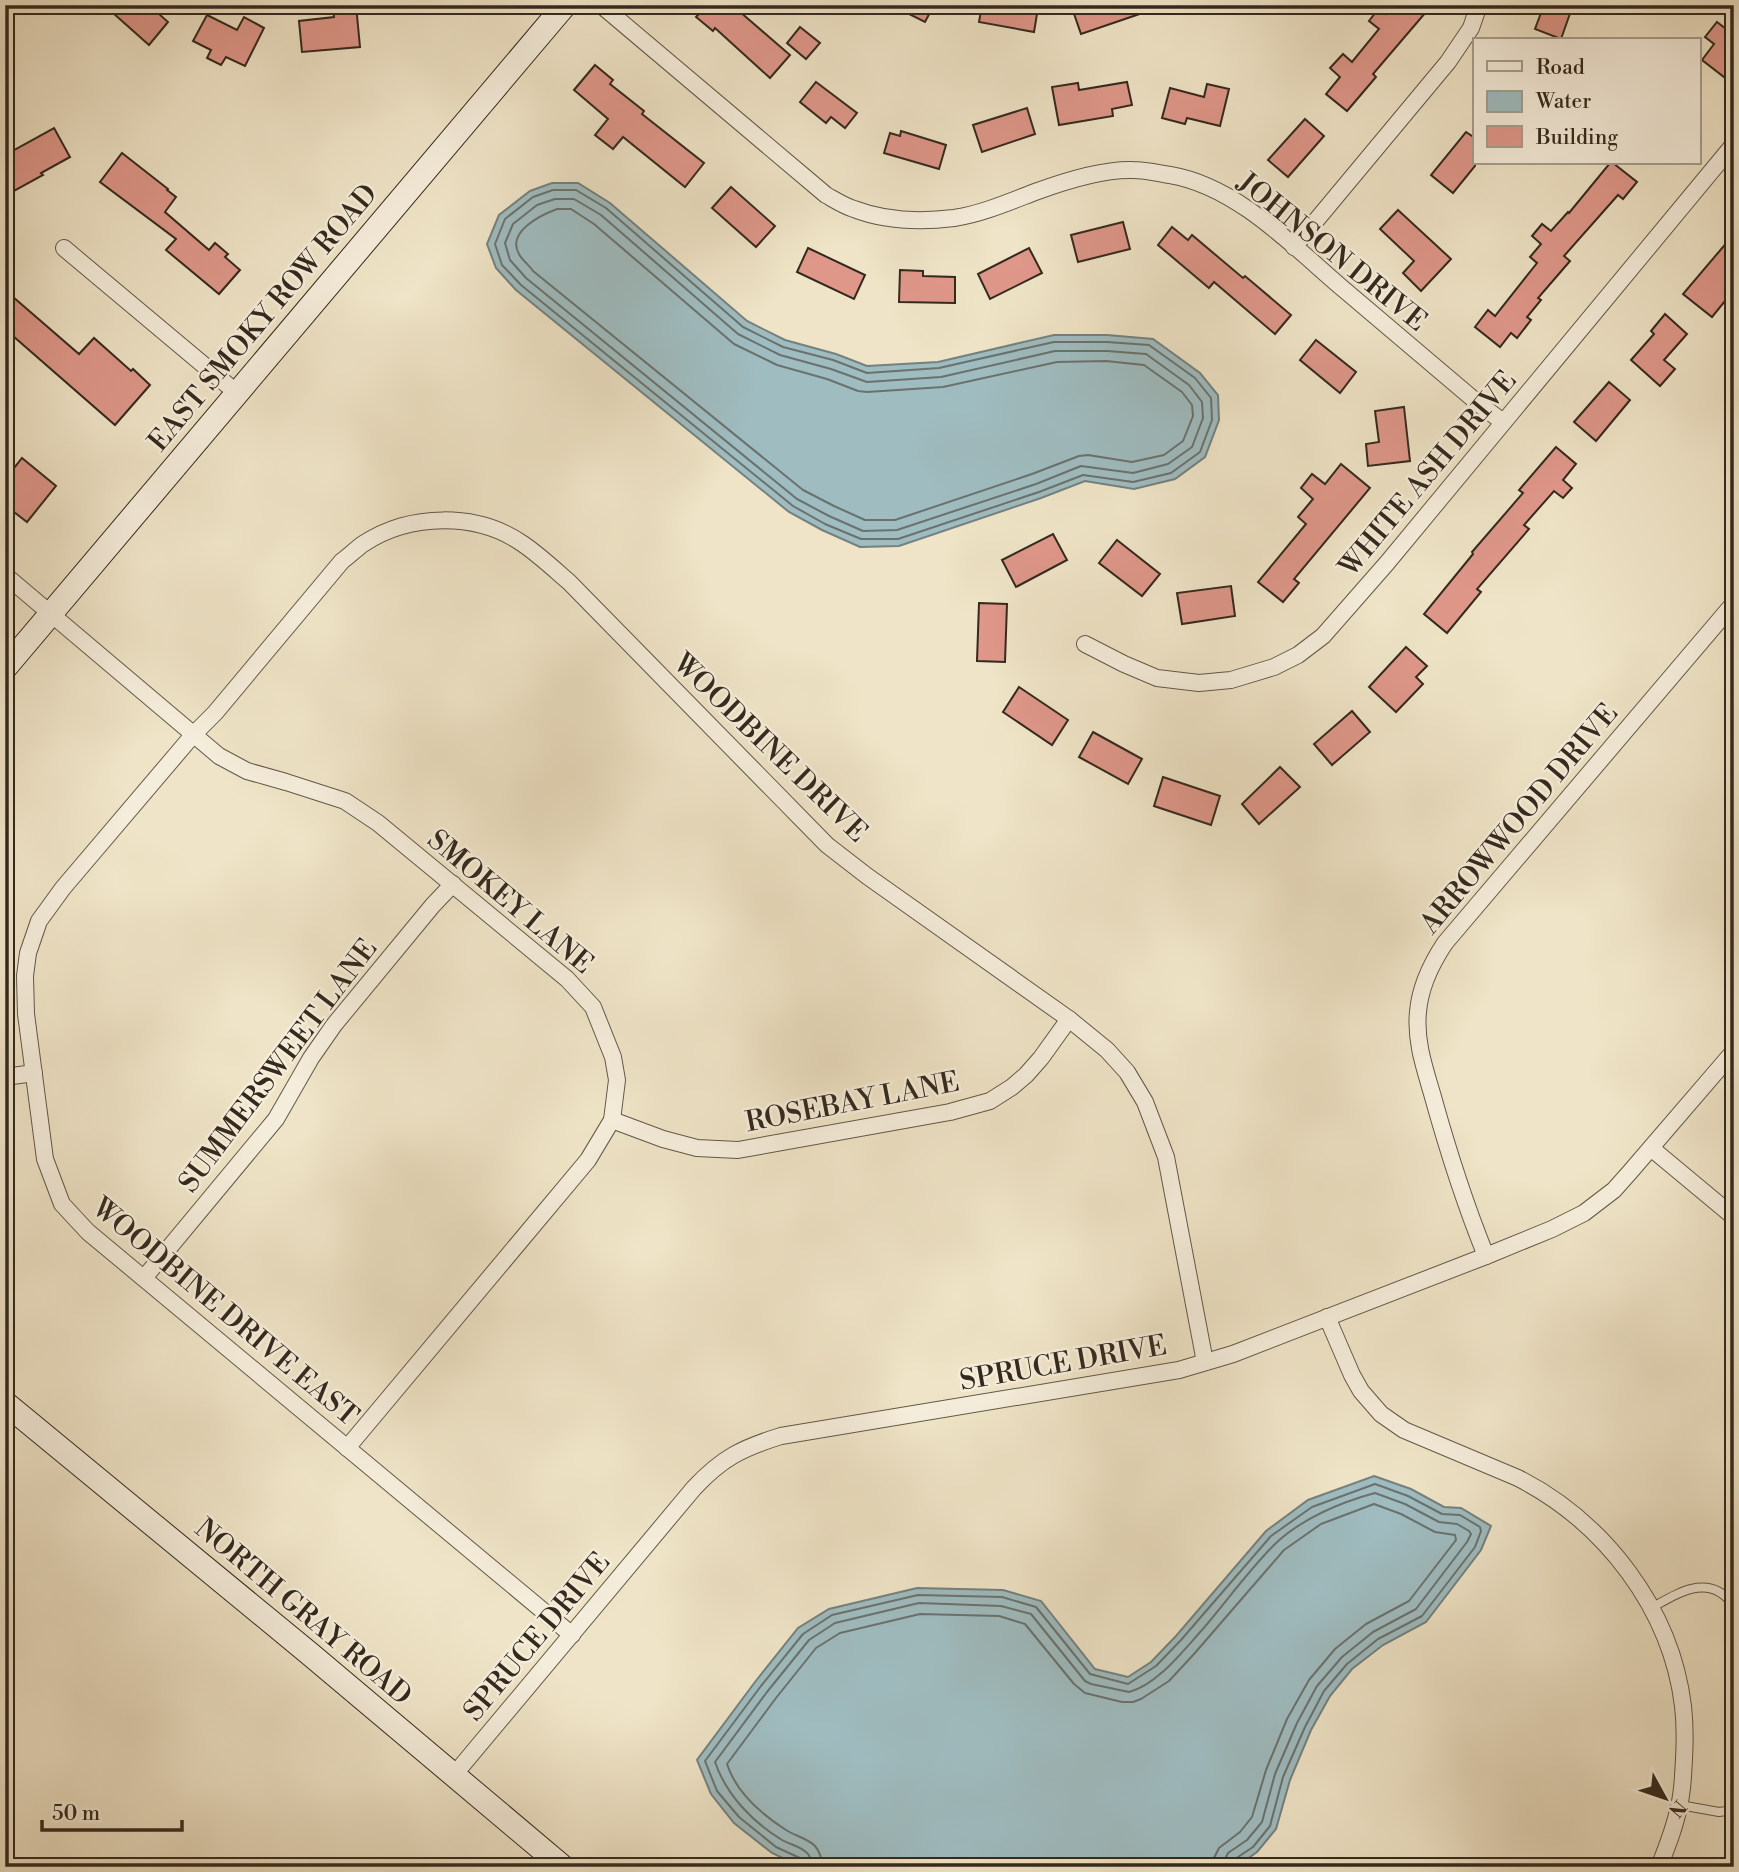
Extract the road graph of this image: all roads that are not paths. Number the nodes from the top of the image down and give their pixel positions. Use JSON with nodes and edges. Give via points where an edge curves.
{"nodes":[{"id":1,"x":565,"y":5,"type":"edge"},
{"id":2,"x":601,"y":5,"type":"edge"},
{"id":3,"x":1479,"y":5,"type":"edge"},
{"id":4,"x":1734,"y":144,"type":"edge"},
{"id":5,"x":1294,"y":247,"type":"junction"},
{"id":6,"x":64,"y":248,"type":"dead end"},
{"id":7,"x":237,"y":393,"type":"junction"},
{"id":8,"x":1503,"y":422,"type":"junction"},
{"id":9,"x":5,"y":575,"type":"edge"},
{"id":10,"x":1734,"y":603,"type":"edge"},
{"id":11,"x":51,"y":614,"type":"junction"},
{"id":12,"x":1085,"y":644,"type":"dead end"},
{"id":13,"x":5,"y":668,"type":"edge"},
{"id":14,"x":193,"y":735,"type":"junction"},
{"id":15,"x":453,"y":884,"type":"junction"},
{"id":16,"x":1069,"y":1019,"type":"junction"},
{"id":17,"x":1734,"y":1051,"type":"edge"},
{"id":18,"x":34,"y":1073,"type":"junction"},
{"id":19,"x":5,"y":1077,"type":"edge"},
{"id":20,"x":612,"y":1119,"type":"junction"},
{"id":21,"x":1651,"y":1148,"type":"junction"},
{"id":22,"x":1734,"y":1217,"type":"edge"},
{"id":23,"x":1486,"y":1256,"type":"junction"},
{"id":24,"x":144,"y":1278,"type":"junction"},
{"id":25,"x":1327,"y":1317,"type":"junction"},
{"id":26,"x":1205,"y":1362,"type":"junction"},
{"id":27,"x":5,"y":1403,"type":"edge"},
{"id":28,"x":347,"y":1448,"type":"junction"},
{"id":29,"x":1734,"y":1606,"type":"edge"},
{"id":30,"x":1651,"y":1608,"type":"junction"},
{"id":31,"x":572,"y":1635,"type":"junction"},
{"id":32,"x":454,"y":1775,"type":"junction"},
{"id":33,"x":1680,"y":1805,"type":"junction"},
{"id":34,"x":1734,"y":1810,"type":"edge"},
{"id":35,"x":563,"y":1867,"type":"edge"},
{"id":36,"x":1659,"y":1867,"type":"edge"}],
"edges":[{"from":1,"to":7,"type":"street","name":"EAST SMOKY ROW ROAD"},
{"from":2,"to":5,"type":"street","name":"JOHNSON DRIVE","via":[[826,195],[854,209],[888,218],[956,218],[1091,175],[1132,170],[1172,175],[1226,194]]},
{"from":3,"to":5,"type":"street","via":[[1471,29],[1448,62]]},
{"from":4,"to":8,"type":"street","name":"WHITE ASH DRIVE"},
{"from":5,"to":8,"type":"street","name":"JOHNSON DRIVE"},
{"from":6,"to":7,"type":"street"},
{"from":7,"to":11,"type":"street","name":"EAST SMOKY ROW ROAD"},
{"from":8,"to":12,"type":"street","name":"WHITE ASH DRIVE","via":[[1339,619],[1298,655],[1231,680],[1199,683],[1157,678]]},
{"from":9,"to":11,"type":"street","name":"SMOKEY LANE"},
{"from":10,"to":23,"type":"street","name":"ARROWWOOD DRIVE","via":[[1445,943],[1422,989],[1417,1034],[1422,1059],[1447,1149]]},
{"from":11,"to":13,"type":"street","name":"EAST SMOKY ROW ROAD"},
{"from":11,"to":14,"type":"street","name":"SMOKEY LANE"},
{"from":14,"to":15,"type":"street","name":"SMOKEY LANE","via":[[247,771],[345,801]]},
{"from":14,"to":16,"type":"street","name":"WOODBINE DRIVE","via":[[342,561],[363,544],[388,531],[431,520],[481,525],[522,543],[569,582],[827,845]]},
{"from":14,"to":18,"type":"street","name":"WOODBINE DRIVE EAST","via":[[39,921],[25,976]]},
{"from":15,"to":20,"type":"street","name":"SMOKEY LANE","via":[[567,979],[593,1007],[613,1056],[617,1080]]},
{"from":15,"to":24,"type":"street","name":"SUMMERSWEET LANE","via":[[334,1025],[276,1119]]},
{"from":16,"to":20,"type":"street","name":"ROSEBAY LANE","via":[[1041,1058],[1012,1087],[990,1101],[950,1112],[738,1150],[697,1148]]},
{"from":16,"to":26,"type":"street","name":"WOODBINE DRIVE","via":[[1127,1072],[1149,1113],[1166,1157]]},
{"from":17,"to":21,"type":"street","name":"SPRUCE DRIVE"},
{"from":18,"to":19,"type":"street"},
{"from":18,"to":24,"type":"street","name":"WOODBINE DRIVE EAST","via":[[46,1159],[62,1204]]},
{"from":20,"to":28,"type":"street","name":"SMOKEY LANE","via":[[588,1160]]},
{"from":21,"to":22,"type":"street"},
{"from":21,"to":23,"type":"street","name":"SPRUCE DRIVE","via":[[1614,1190],[1584,1213]]},
{"from":23,"to":25,"type":"street","name":"SPRUCE DRIVE"},
{"from":24,"to":28,"type":"street","name":"WOODBINE DRIVE EAST"},
{"from":25,"to":26,"type":"street","name":"SPRUCE DRIVE"},
{"from":25,"to":30,"type":"street","via":[[1352,1375],[1381,1414],[1404,1430],[1518,1478],[1560,1502],[1604,1541]]},
{"from":26,"to":31,"type":"street","name":"SPRUCE DRIVE","via":[[1152,1375],[781,1436],[740,1451],[694,1488]]},
{"from":27,"to":32,"type":"street","name":"NORTH GRAY ROAD"},
{"from":28,"to":31,"type":"street","name":"WOODBINE DRIVE EAST"},
{"from":29,"to":30,"type":"lane","via":[[1718,1590],[1698,1588]]},
{"from":30,"to":33,"type":"street","via":[[1675,1668],[1683,1706]]},
{"from":31,"to":32,"type":"street","name":"SPRUCE DRIVE"},
{"from":32,"to":35,"type":"street","name":"NORTH GRAY ROAD"},
{"from":33,"to":34,"type":"lane"},
{"from":33,"to":36,"type":"street"}]}
